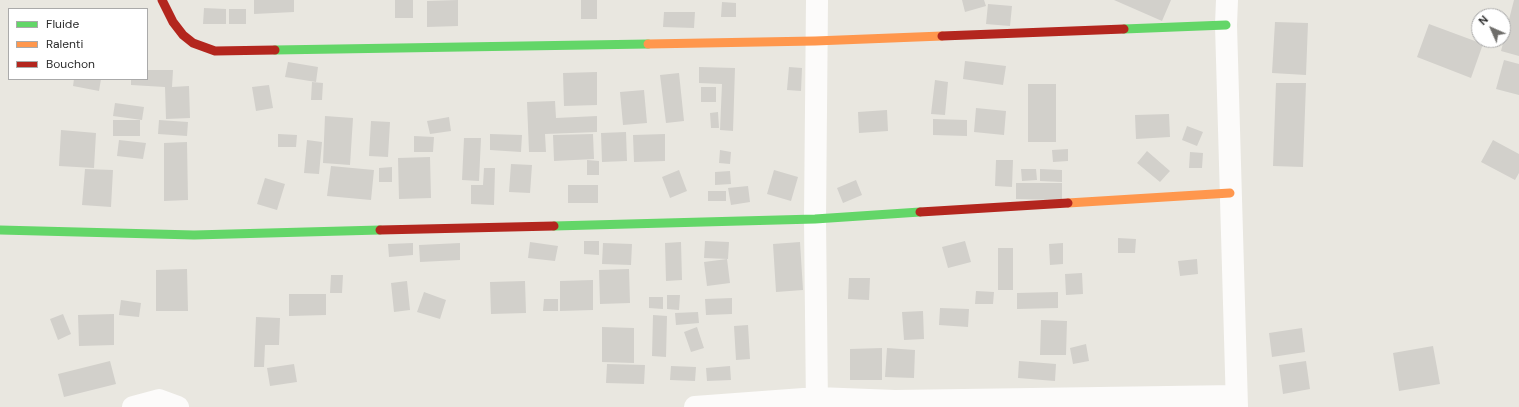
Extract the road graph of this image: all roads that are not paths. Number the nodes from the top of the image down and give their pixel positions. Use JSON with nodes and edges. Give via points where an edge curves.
{"nodes":[{"id":1,"x":162,"y":0,"type":"edge"},
{"id":2,"x":817,"y":0,"type":"edge"},
{"id":3,"x":1227,"y":0,"type":"edge"},
{"id":4,"x":1226,"y":25,"type":"junction"},
{"id":5,"x":815,"y":41,"type":"junction"},
{"id":6,"x":1230,"y":193,"type":"junction"},
{"id":7,"x":815,"y":219,"type":"junction"},
{"id":8,"x":0,"y":230,"type":"edge"},
{"id":9,"x":817,"y":402,"type":"edge"},
{"id":10,"x":1236,"y":402,"type":"edge"},
{"id":11,"x":133,"y":407,"type":"edge"},
{"id":12,"x":178,"y":407,"type":"edge"},
{"id":13,"x":695,"y":407,"type":"edge"}],
"edges":[{"from":1,"to":5,"type":"street","via":[[183,35],[193,43],[216,50]]},
{"from":2,"to":5,"type":"street"},
{"from":3,"to":4,"type":"street"},
{"from":4,"to":5,"type":"street"},
{"from":4,"to":6,"type":"street"},
{"from":5,"to":7,"type":"street"},
{"from":6,"to":7,"type":"street"},
{"from":6,"to":10,"type":"street"},
{"from":7,"to":8,"type":"street","via":[[194,235]]},
{"from":7,"to":9,"type":"street"},
{"from":9,"to":10,"type":"street"},
{"from":9,"to":13,"type":"street"},
{"from":11,"to":12,"type":"street","via":[[159,400]]}]}
